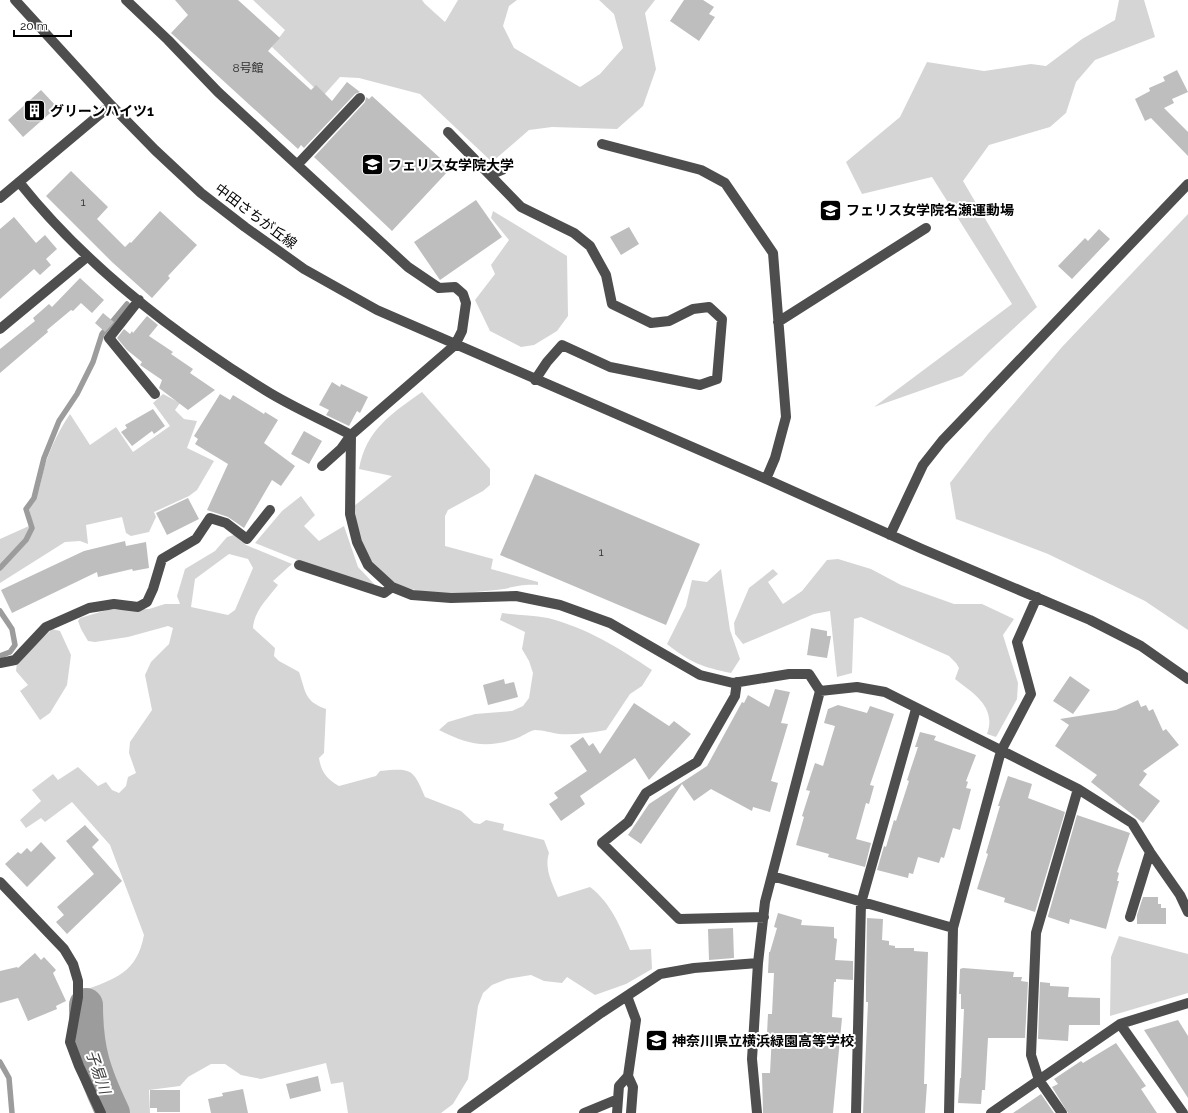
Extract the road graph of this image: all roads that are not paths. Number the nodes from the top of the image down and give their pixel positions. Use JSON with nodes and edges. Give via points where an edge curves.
{"nodes":[{"id":1,"x":15,"y":0,"type":"edge"},
{"id":2,"x":126,"y":0,"type":"edge"},
{"id":3,"x":360,"y":98,"type":"dead end"},
{"id":4,"x":111,"y":105,"type":"junction"},
{"id":5,"x":448,"y":132,"type":"dead end"},
{"id":6,"x":602,"y":144,"type":"dead end"},
{"id":7,"x":298,"y":164,"type":"junction"},
{"id":8,"x":502,"y":170,"type":"dead end"},
{"id":9,"x":490,"y":175,"type":"junction"},
{"id":10,"x":19,"y":182,"type":"junction"},
{"id":11,"x":1188,"y":184,"type":"edge"},
{"id":12,"x":0,"y":198,"type":"edge"},
{"id":13,"x":926,"y":228,"type":"dead end"},
{"id":14,"x":86,"y":257,"type":"junction"},
{"id":15,"x":139,"y":300,"type":"junction"},
{"id":16,"x":778,"y":322,"type":"junction"},
{"id":17,"x":0,"y":329,"type":"edge"},
{"id":18,"x":455,"y":345,"type":"junction"},
{"id":19,"x":535,"y":380,"type":"junction"},
{"id":20,"x":155,"y":394,"type":"dead end"},
{"id":21,"x":351,"y":435,"type":"junction"},
{"id":22,"x":322,"y":466,"type":"dead end"},
{"id":23,"x":766,"y":479,"type":"junction"},
{"id":24,"x":270,"y":510,"type":"dead end"},
{"id":25,"x":890,"y":535,"type":"junction"},
{"id":26,"x":299,"y":565,"type":"dead end"},
{"id":27,"x":392,"y":586,"type":"junction"},
{"id":28,"x":1037,"y":598,"type":"junction"},
{"id":29,"x":0,"y":663,"type":"edge"},
{"id":30,"x":1188,"y":679,"type":"edge"},
{"id":31,"x":737,"y":682,"type":"junction"},
{"id":32,"x":820,"y":691,"type":"junction"},
{"id":33,"x":916,"y":709,"type":"junction"},
{"id":34,"x":1002,"y":751,"type":"junction"},
{"id":35,"x":1078,"y":789,"type":"junction"},
{"id":36,"x":1150,"y":852,"type":"junction"},
{"id":37,"x":772,"y":876,"type":"junction"},
{"id":38,"x":0,"y":882,"type":"edge"},
{"id":39,"x":861,"y":902,"type":"junction"},
{"id":40,"x":1188,"y":912,"type":"edge"},
{"id":41,"x":764,"y":917,"type":"junction"},
{"id":42,"x":1130,"y":917,"type":"dead end"},
{"id":43,"x":953,"y":928,"type":"junction"},
{"id":44,"x":758,"y":964,"type":"junction"},
{"id":45,"x":627,"y":996,"type":"junction"},
{"id":46,"x":1188,"y":1003,"type":"edge"},
{"id":47,"x":1120,"y":1024,"type":"junction"},
{"id":48,"x":628,"y":1076,"type":"junction"},
{"id":49,"x":1039,"y":1080,"type":"junction"},
{"id":50,"x":618,"y":1099,"type":"junction"},
{"id":51,"x":101,"y":1113,"type":"edge"},
{"id":52,"x":462,"y":1113,"type":"edge"},
{"id":53,"x":584,"y":1113,"type":"edge"},
{"id":54,"x":616,"y":1113,"type":"edge"},
{"id":55,"x":631,"y":1113,"type":"edge"},
{"id":56,"x":757,"y":1113,"type":"edge"},
{"id":57,"x":856,"y":1113,"type":"edge"},
{"id":58,"x":949,"y":1113,"type":"edge"},
{"id":59,"x":991,"y":1113,"type":"edge"},
{"id":60,"x":1062,"y":1113,"type":"edge"},
{"id":61,"x":1183,"y":1113,"type":"edge"}],
"edges":[{"from":1,"to":4,"type":"street","name":"中田さちが丘線"},
{"from":2,"to":7,"type":"street","via":[[218,92]]},
{"from":3,"to":7,"type":"street"},
{"from":4,"to":10,"type":"street"},
{"from":4,"to":18,"type":"street","name":"中田さちが丘線","via":[[201,193],[298,265],[377,310]]},
{"from":5,"to":9,"type":"street"},
{"from":6,"to":16,"type":"street","via":[[701,170],[725,183],[773,253]]},
{"from":7,"to":18,"type":"street","via":[[408,267],[439,288],[455,287],[460,290],[466,303],[462,331]]},
{"from":8,"to":9,"type":"street"},
{"from":9,"to":19,"type":"street","via":[[521,207],[574,233],[590,246],[606,275],[612,304],[651,323],[669,321],[693,309],[709,307],[722,319],[717,379],[700,385],[610,367],[562,345]]},
{"from":10,"to":12,"type":"street"},
{"from":10,"to":14,"type":"street"},
{"from":11,"to":25,"type":"street","via":[[942,441],[923,465]]},
{"from":13,"to":16,"type":"street"},
{"from":14,"to":15,"type":"street"},
{"from":14,"to":17,"type":"street"},
{"from":15,"to":20,"type":"street","via":[[109,338]]},
{"from":15,"to":21,"type":"street","via":[[198,347],[260,387]]},
{"from":16,"to":23,"type":"street","via":[[786,417],[775,458]]},
{"from":18,"to":19,"type":"street","name":"中田さちが丘線"},
{"from":18,"to":21,"type":"street"},
{"from":19,"to":23,"type":"street","name":"中田さちが丘線"},
{"from":21,"to":22,"type":"street","via":[[341,449]]},
{"from":21,"to":27,"type":"street","via":[[350,514],[357,542],[368,565]]},
{"from":23,"to":25,"type":"street","name":"中田さちが丘線"},
{"from":24,"to":29,"type":"street","via":[[248,539],[226,522],[210,518],[196,539],[162,559],[147,602],[138,607],[114,604],[89,608],[46,627],[15,660]]},
{"from":25,"to":28,"type":"street","name":"中田さちが丘線"},
{"from":26,"to":27,"type":"street","via":[[384,593]]},
{"from":27,"to":31,"type":"street","via":[[412,595],[451,598],[516,596],[560,605],[610,623],[700,675]]},
{"from":28,"to":30,"type":"street","name":"中田さちが丘線","via":[[1090,620],[1141,646]]},
{"from":28,"to":34,"type":"street","via":[[1017,642],[1031,694]]},
{"from":31,"to":32,"type":"street","via":[[789,674],[809,674]]},
{"from":31,"to":41,"type":"street","via":[[735,696],[697,762],[646,793],[628,822],[602,843],[679,919]]},
{"from":32,"to":33,"type":"street","via":[[856,687],[885,692]]},
{"from":32,"to":37,"type":"street"},
{"from":33,"to":34,"type":"street"},
{"from":33,"to":39,"type":"street"},
{"from":34,"to":35,"type":"street"},
{"from":34,"to":43,"type":"street"},
{"from":35,"to":36,"type":"street","via":[[1132,823]]},
{"from":35,"to":49,"type":"street","via":[[1036,933],[1031,1055]]},
{"from":36,"to":40,"type":"street","via":[[1180,895]]},
{"from":36,"to":42,"type":"street"},
{"from":37,"to":39,"type":"street"},
{"from":37,"to":41,"type":"street"},
{"from":38,"to":51,"type":"street","via":[[64,949],[73,964],[78,981],[78,997],[70,1042]]},
{"from":39,"to":43,"type":"street"},
{"from":39,"to":57,"type":"street"},
{"from":41,"to":44,"type":"street"},
{"from":43,"to":58,"type":"street"},
{"from":44,"to":45,"type":"street","via":[[694,968],[660,974]]},
{"from":44,"to":56,"type":"street","via":[[752,1059]]},
{"from":45,"to":48,"type":"street","via":[[636,1020]]},
{"from":45,"to":52,"type":"street"},
{"from":46,"to":47,"type":"street"},
{"from":47,"to":49,"type":"street"},
{"from":47,"to":61,"type":"street"},
{"from":48,"to":50,"type":"street","via":[[619,1086]]},
{"from":48,"to":55,"type":"street","via":[[633,1087]]},
{"from":49,"to":59,"type":"street"},
{"from":49,"to":60,"type":"street"},
{"from":50,"to":53,"type":"street"},
{"from":50,"to":54,"type":"street"}]}
